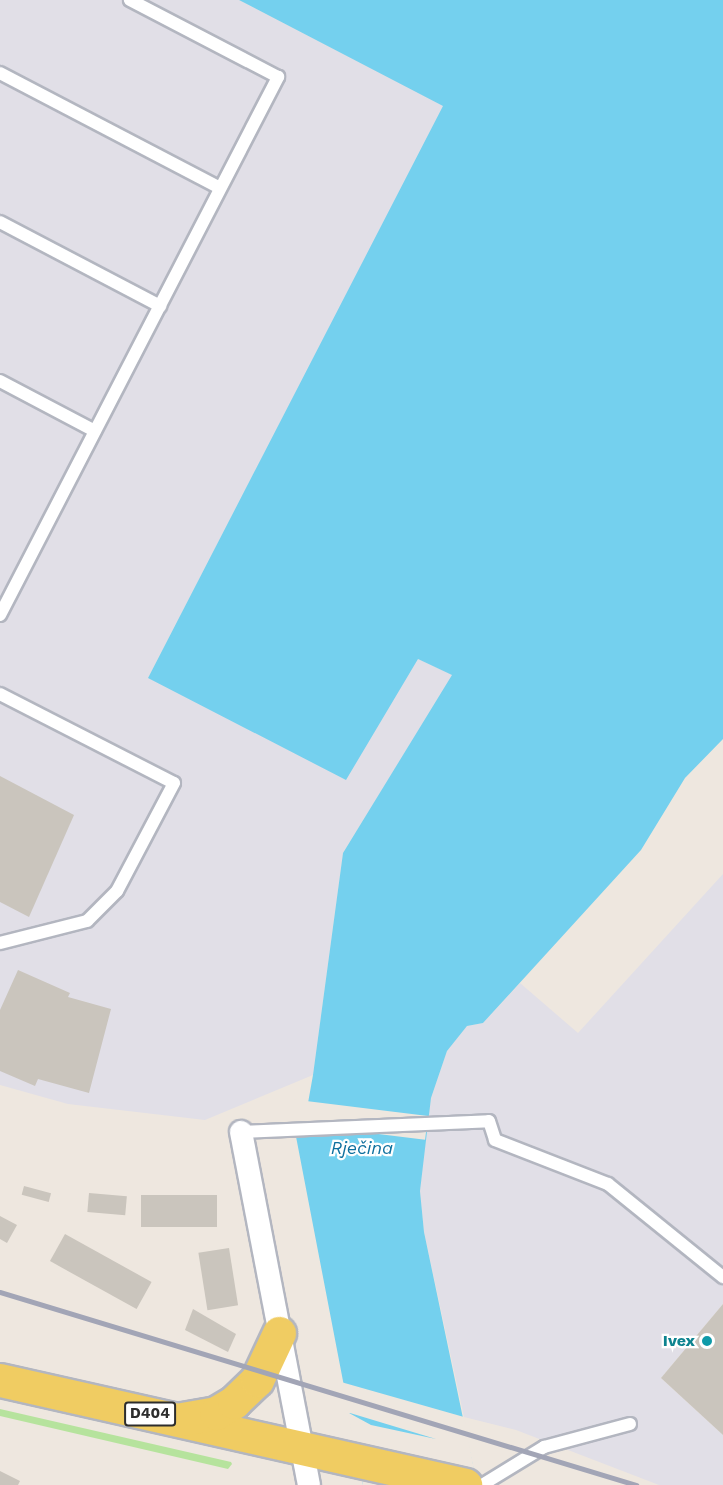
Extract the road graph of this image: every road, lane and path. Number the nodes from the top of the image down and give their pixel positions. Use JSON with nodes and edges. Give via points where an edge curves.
{"nodes":[{"id":1,"x":130,"y":0,"type":"edge"},
{"id":2,"x":0,"y":73,"type":"edge"},
{"id":3,"x":220,"y":188,"type":"junction"},
{"id":4,"x":0,"y":222,"type":"edge"},
{"id":5,"x":160,"y":306,"type":"junction"},
{"id":6,"x":0,"y":381,"type":"edge"},
{"id":7,"x":95,"y":431,"type":"junction"},
{"id":8,"x":0,"y":615,"type":"edge"},
{"id":9,"x":0,"y":694,"type":"edge"},
{"id":10,"x":0,"y":943,"type":"edge"},
{"id":11,"x":241,"y":1132,"type":"joint"},
{"id":12,"x":723,"y":1277,"type":"edge"},
{"id":13,"x":279,"y":1333,"type":"junction"},
{"id":14,"x":0,"y":1380,"type":"edge"},
{"id":15,"x":172,"y":1419,"type":"junction"},
{"id":16,"x":630,"y":1424,"type":"dead end"},
{"id":17,"x":300,"y":1447,"type":"junction"},
{"id":18,"x":434,"y":1478,"type":"junction"},
{"id":19,"x":309,"y":1485,"type":"edge"},
{"id":20,"x":402,"y":1485,"type":"edge"},
{"id":21,"x":465,"y":1485,"type":"edge"},
{"id":22,"x":482,"y":1485,"type":"edge"}],
"edges":[{"from":1,"to":3,"type":"lane","via":[[278,77]]},
{"from":2,"to":3,"type":"lane"},
{"from":3,"to":5,"type":"lane"},
{"from":4,"to":5,"type":"lane"},
{"from":5,"to":7,"type":"lane"},
{"from":6,"to":7,"type":"lane"},
{"from":7,"to":8,"type":"lane"},
{"from":9,"to":10,"type":"lane","via":[[174,783],[117,891],[87,921]]},
{"from":11,"to":12,"type":"lane","via":[[489,1121],[495,1140],[608,1184]]},
{"from":11,"to":13,"type":"street"},
{"from":13,"to":15,"type":"main road","via":[[257,1380],[234,1401],[206,1416]]},
{"from":13,"to":17,"type":"street"},
{"from":14,"to":15,"type":"main road","number":"D404"},
{"from":15,"to":17,"type":"main road","number":"D404"},
{"from":16,"to":22,"type":"lane","via":[[544,1448]]},
{"from":17,"to":18,"type":"main road","number":"D404"},
{"from":17,"to":19,"type":"street"},
{"from":18,"to":20,"type":"main road"},
{"from":18,"to":21,"type":"main road","number":"D404"}]}
